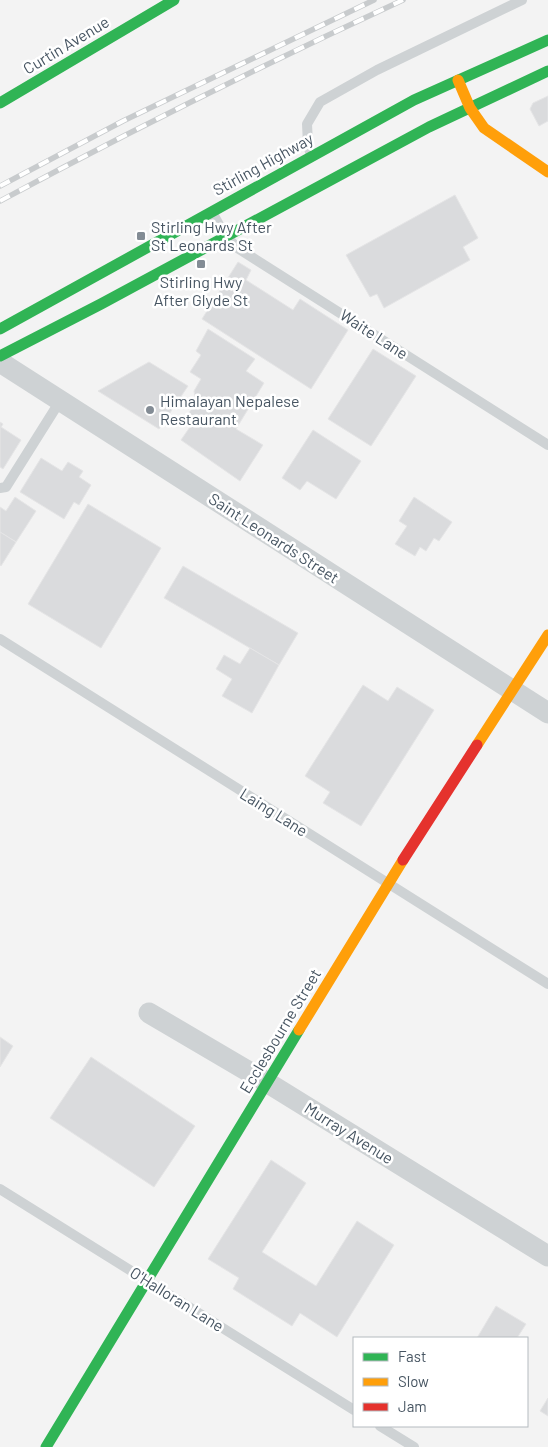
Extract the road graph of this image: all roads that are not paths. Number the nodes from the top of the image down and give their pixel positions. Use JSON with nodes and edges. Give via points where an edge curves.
{"nodes":[{"id":1,"x":174,"y":0,"type":"edge"},
{"id":2,"x":522,"y":0,"type":"edge"},
{"id":3,"x":548,"y":40,"type":"edge"},
{"id":4,"x":548,"y":71,"type":"edge"},
{"id":5,"x":458,"y":80,"type":"junction"},
{"id":6,"x":0,"y":103,"type":"edge"},
{"id":7,"x":470,"y":108,"type":"junction"},
{"id":8,"x":311,"y":157,"type":"junction"},
{"id":9,"x":548,"y":172,"type":"edge"},
{"id":10,"x":212,"y":211,"type":"junction"},
{"id":11,"x":225,"y":236,"type":"junction"},
{"id":12,"x":0,"y":329,"type":"edge"},
{"id":13,"x":0,"y":356,"type":"edge"},
{"id":14,"x":0,"y":362,"type":"edge"},
{"id":15,"x":60,"y":400,"type":"junction"},
{"id":16,"x":548,"y":445,"type":"edge"},
{"id":17,"x":0,"y":488,"type":"edge"},
{"id":18,"x":548,"y":635,"type":"edge"},
{"id":19,"x":0,"y":639,"type":"edge"},
{"id":20,"x":513,"y":691,"type":"junction"},
{"id":21,"x":548,"y":713,"type":"edge"},
{"id":22,"x":386,"y":884,"type":"junction"},
{"id":23,"x":548,"y":984,"type":"edge"},
{"id":24,"x":149,"y":1013,"type":"dead end"},
{"id":25,"x":268,"y":1083,"type":"junction"},
{"id":26,"x":0,"y":1189,"type":"edge"},
{"id":27,"x":548,"y":1256,"type":"edge"},
{"id":28,"x":148,"y":1281,"type":"junction"},
{"id":29,"x":353,"y":1409,"type":"edge"},
{"id":30,"x":382,"y":1427,"type":"edge"},
{"id":31,"x":46,"y":1447,"type":"edge"},
{"id":32,"x":414,"y":1447,"type":"edge"}],
"edges":[{"from":1,"to":6,"type":"main road","name":"Curtin Avenue"},
{"from":2,"to":8,"type":"lane","via":[[419,49],[320,102],[308,124]]},
{"from":3,"to":5,"type":"main road","name":"Stirling Highway"},
{"from":4,"to":7,"type":"main road"},
{"from":5,"to":7,"type":"main road"},
{"from":5,"to":8,"type":"main road","name":"Stirling Highway","via":[[414,100]]},
{"from":7,"to":9,"type":"main road","via":[[484,128]]},
{"from":7,"to":11,"type":"main road"},
{"from":8,"to":10,"type":"main road","name":"Stirling Highway"},
{"from":10,"to":11,"type":"lane","name":"Waite Lane"},
{"from":10,"to":12,"type":"main road","name":"Stirling Highway"},
{"from":11,"to":13,"type":"main road"},
{"from":11,"to":16,"type":"lane","name":"Waite Lane","via":[[244,252]]},
{"from":14,"to":15,"type":"street","name":"Saint Leonards Street"},
{"from":15,"to":17,"type":"lane","via":[[6,487]]},
{"from":15,"to":20,"type":"street","name":"Saint Leonards Street"},
{"from":18,"to":20,"type":"main road","name":"Ecclesbourne Street"},
{"from":19,"to":22,"type":"lane","name":"Laing Lane"},
{"from":20,"to":21,"type":"street","name":"Saint Leonards Street"},
{"from":20,"to":22,"type":"main road","name":"Ecclesbourne Street"},
{"from":22,"to":23,"type":"lane","name":"Laing Lane"},
{"from":22,"to":25,"type":"main road","name":"Ecclesbourne Street"},
{"from":24,"to":25,"type":"street","name":"Murray Avenue"},
{"from":25,"to":27,"type":"street","name":"Murray Avenue"},
{"from":25,"to":28,"type":"main road","name":"Ecclesbourne Street"},
{"from":26,"to":28,"type":"lane","name":"O'Halloran Lane"},
{"from":28,"to":29,"type":"lane","name":"O'Halloran Lane"},
{"from":28,"to":31,"type":"main road","name":"Ecclesbourne Street"},
{"from":30,"to":32,"type":"lane"}]}
